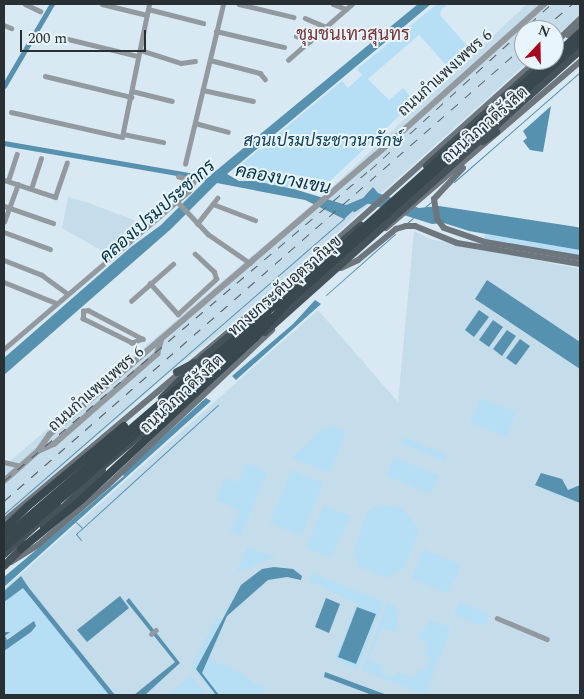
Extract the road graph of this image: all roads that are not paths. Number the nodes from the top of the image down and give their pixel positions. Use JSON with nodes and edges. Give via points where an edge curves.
{"nodes":[{"id":1,"x":25,"y":4,"type":"edge"},
{"id":2,"x":102,"y":4,"type":"edge"},
{"id":3,"x":223,"y":4,"type":"edge"},
{"id":4,"x":239,"y":4,"type":"edge"},
{"id":5,"x":333,"y":4,"type":"edge"},
{"id":6,"x":352,"y":4,"type":"edge"},
{"id":7,"x":544,"y":4,"type":"edge"},
{"id":8,"x":148,"y":9,"type":"edge"},
{"id":9,"x":346,"y":9,"type":"junction"},
{"id":10,"x":40,"y":11,"type":"dead end"},
{"id":11,"x":293,"y":17,"type":"dead end"},
{"id":12,"x":305,"y":18,"type":"dead end"},
{"id":13,"x":580,"y":19,"type":"edge"},
{"id":14,"x":203,"y":22,"type":"dead end"},
{"id":15,"x":4,"y":25,"type":"edge"},
{"id":16,"x":580,"y":25,"type":"edge"},
{"id":17,"x":326,"y":27,"type":"junction"},
{"id":18,"x":11,"y":28,"type":"dead end"},
{"id":19,"x":216,"y":31,"type":"junction"},
{"id":20,"x":578,"y":31,"type":"edge"},
{"id":21,"x":564,"y":35,"type":"edge"},
{"id":22,"x":296,"y":36,"type":"dead end"},
{"id":23,"x":60,"y":37,"type":"dead end"},
{"id":24,"x":564,"y":39,"type":"edge"},
{"id":25,"x":310,"y":41,"type":"junction"},
{"id":26,"x":580,"y":42,"type":"edge"},
{"id":27,"x":564,"y":43,"type":"edge"},
{"id":28,"x":564,"y":46,"type":"edge"},
{"id":29,"x":284,"y":47,"type":"dead end"},
{"id":30,"x":140,"y":50,"type":"junction"},
{"id":31,"x":580,"y":50,"type":"edge"},
{"id":32,"x":138,"y":56,"type":"junction"},
{"id":33,"x":580,"y":57,"type":"edge"},
{"id":34,"x":210,"y":60,"type":"junction"},
{"id":35,"x":288,"y":60,"type":"dead end"},
{"id":36,"x":195,"y":61,"type":"dead end"},
{"id":37,"x":580,"y":62,"type":"edge"},
{"id":38,"x":526,"y":70,"type":"edge"},
{"id":39,"x":534,"y":70,"type":"edge"},
{"id":40,"x":540,"y":70,"type":"edge"},
{"id":41,"x":45,"y":76,"type":"dead end"},
{"id":42,"x":265,"y":78,"type":"dead end"},
{"id":43,"x":560,"y":78,"type":"junction"},
{"id":44,"x":132,"y":90,"type":"junction"},
{"id":45,"x":203,"y":90,"type":"junction"},
{"id":46,"x":131,"y":97,"type":"junction"},
{"id":47,"x":172,"y":101,"type":"dead end"},
{"id":48,"x":253,"y":101,"type":"dead end"},
{"id":49,"x":11,"y":112,"type":"dead end"},
{"id":50,"x":195,"y":123,"type":"junction"},
{"id":51,"x":463,"y":128,"type":"junction"},
{"id":52,"x":228,"y":132,"type":"dead end"},
{"id":53,"x":496,"y":132,"type":"junction"},
{"id":54,"x":123,"y":134,"type":"junction"},
{"id":55,"x":163,"y":142,"type":"dead end"},
{"id":56,"x":476,"y":151,"type":"junction"},
{"id":57,"x":17,"y":154,"type":"dead end"},
{"id":58,"x":437,"y":156,"type":"junction"},
{"id":59,"x":41,"y":160,"type":"dead end"},
{"id":60,"x":455,"y":161,"type":"junction"},
{"id":61,"x":67,"y":163,"type":"dead end"},
{"id":62,"x":185,"y":164,"type":"dead end"},
{"id":63,"x":179,"y":177,"type":"dead end"},
{"id":64,"x":6,"y":180,"type":"edge"},
{"id":65,"x":18,"y":184,"type":"junction"},
{"id":66,"x":31,"y":189,"type":"junction"},
{"id":67,"x":391,"y":196,"type":"junction"},
{"id":68,"x":217,"y":198,"type":"dead end"},
{"id":69,"x":178,"y":202,"type":"junction"},
{"id":70,"x":412,"y":203,"type":"junction"},
{"id":71,"x":213,"y":204,"type":"junction"},
{"id":72,"x":6,"y":207,"type":"edge"},
{"id":73,"x":373,"y":212,"type":"junction"},
{"id":74,"x":393,"y":219,"type":"junction"},
{"id":75,"x":255,"y":220,"type":"dead end"},
{"id":76,"x":4,"y":222,"type":"edge"},
{"id":77,"x":53,"y":223,"type":"dead end"},
{"id":78,"x":197,"y":224,"type":"junction"},
{"id":79,"x":4,"y":232,"type":"edge"},
{"id":80,"x":50,"y":249,"type":"dead end"},
{"id":81,"x":195,"y":254,"type":"dead end"},
{"id":82,"x":580,"y":258,"type":"edge"},
{"id":83,"x":4,"y":260,"type":"edge"},
{"id":84,"x":250,"y":263,"type":"junction"},
{"id":85,"x":173,"y":264,"type":"dead end"},
{"id":86,"x":580,"y":264,"type":"edge"},
{"id":87,"x":341,"y":268,"type":"junction"},
{"id":88,"x":4,"y":282,"type":"edge"},
{"id":89,"x":150,"y":283,"type":"junction"},
{"id":90,"x":67,"y":293,"type":"junction"},
{"id":91,"x":131,"y":301,"type":"dead end"},
{"id":92,"x":56,"y":302,"type":"junction"},
{"id":93,"x":274,"y":302,"type":"junction"},
{"id":94,"x":285,"y":305,"type":"junction"},
{"id":95,"x":178,"y":314,"type":"junction"},
{"id":96,"x":184,"y":320,"type":"junction"},
{"id":97,"x":143,"y":339,"type":"junction"},
{"id":98,"x":161,"y":340,"type":"junction"},
{"id":99,"x":154,"y":345,"type":"junction"},
{"id":100,"x":4,"y":349,"type":"edge"},
{"id":101,"x":203,"y":358,"type":"junction"},
{"id":102,"x":240,"y":360,"type":"junction"},
{"id":103,"x":230,"y":361,"type":"junction"},
{"id":104,"x":177,"y":372,"type":"junction"},
{"id":105,"x":38,"y":451,"type":"junction"},
{"id":106,"x":4,"y":462,"type":"edge"},
{"id":107,"x":108,"y":463,"type":"junction"},
{"id":108,"x":21,"y":466,"type":"junction"},
{"id":109,"x":4,"y":481,"type":"edge"},
{"id":110,"x":4,"y":521,"type":"edge"},
{"id":111,"x":4,"y":529,"type":"edge"},
{"id":112,"x":4,"y":537,"type":"edge"},
{"id":113,"x":4,"y":548,"type":"edge"},
{"id":114,"x":21,"y":549,"type":"junction"},
{"id":115,"x":4,"y":554,"type":"edge"},
{"id":116,"x":4,"y":566,"type":"edge"},
{"id":117,"x":497,"y":618,"type":"dead end"},
{"id":118,"x":547,"y":639,"type":"dead end"}],
"edges":[{"from":1,"to":10,"type":"street"},
{"from":2,"to":8,"type":"street"},
{"from":3,"to":19,"type":"street"},
{"from":4,"to":11,"type":"street"},
{"from":5,"to":9,"type":"street"},
{"from":6,"to":9,"type":"street"},
{"from":7,"to":84,"type":"street","name":"ถนนกำแพงเพชร 6"},
{"from":8,"to":14,"type":"street"},
{"from":8,"to":30,"type":"street"},
{"from":9,"to":17,"type":"street"},
{"from":12,"to":17,"type":"street"},
{"from":13,"to":21,"type":"main road"},
{"from":15,"to":18,"type":"street"},
{"from":16,"to":20,"type":"main road"},
{"from":17,"to":25,"type":"street"},
{"from":19,"to":29,"type":"street"},
{"from":19,"to":34,"type":"street"},
{"from":20,"to":24,"type":"main road"},
{"from":20,"to":27,"type":"highway"},
{"from":20,"to":28,"type":"highway"},
{"from":22,"to":25,"type":"street"},
{"from":23,"to":32,"type":"street"},
{"from":25,"to":35,"type":"street"},
{"from":26,"to":94,"type":"highway","name":"ทางยกระดับอุตราภิมุข"},
{"from":30,"to":32,"type":"street"},
{"from":30,"to":36,"type":"street","via":[[181,63]]},
{"from":31,"to":60,"type":"highway","name":"ถนนวิภาวดีรังสิต"},
{"from":32,"to":44,"type":"street"},
{"from":33,"to":43,"type":"main road"},
{"from":34,"to":42,"type":"street","via":[[260,73]]},
{"from":34,"to":45,"type":"street"},
{"from":37,"to":43,"type":"main road","name":"ถนนวิภาวดีรังสิต"},
{"from":38,"to":51,"type":"main road","name":"ถนนวิภาวดีรังสิต"},
{"from":39,"to":58,"type":"highway","name":"ถนนวิภาวดีรังสิต"},
{"from":40,"to":93,"type":"highway","name":"ทางยกระดับอุตราภิมุข","bridge":true,"via":[[330,258]]},
{"from":41,"to":46,"type":"street"},
{"from":43,"to":53,"type":"main road","name":"ถนนวิภาวดีรังสิต"},
{"from":44,"to":46,"type":"street"},
{"from":44,"to":47,"type":"street"},
{"from":45,"to":48,"type":"street"},
{"from":45,"to":50,"type":"street"},
{"from":46,"to":54,"type":"street"},
{"from":49,"to":54,"type":"street","via":[[118,137]]},
{"from":50,"to":52,"type":"street"},
{"from":50,"to":62,"type":"street"},
{"from":51,"to":58,"type":"highway"},
{"from":51,"to":67,"type":"main road","name":"ถนนวิภาวดีรังสิต"},
{"from":53,"to":56,"type":"main road","name":"ถนนวิภาวดีรังสิต"},
{"from":53,"to":60,"type":"highway"},
{"from":54,"to":55,"type":"street"},
{"from":56,"to":70,"type":"main road","name":"ถนนวิภาวดีรังสิต"},
{"from":56,"to":82,"type":"main road","via":[[434,199],[433,208],[444,228],[485,242]]},
{"from":57,"to":64,"type":"street"},
{"from":58,"to":67,"type":"highway","name":"ถนนวิภาวดีรังสิต"},
{"from":59,"to":66,"type":"street"},
{"from":60,"to":70,"type":"highway","name":"ถนนวิภาวดีรังสิต"},
{"from":61,"to":66,"type":"street","via":[[55,197]]},
{"from":63,"to":69,"type":"street","via":[[194,181],[194,184]]},
{"from":64,"to":65,"type":"street"},
{"from":65,"to":66,"type":"street"},
{"from":65,"to":72,"type":"street"},
{"from":67,"to":73,"type":"highway","name":"ถนนวิภาวดีรังสิต","bridge":true},
{"from":68,"to":71,"type":"street"},
{"from":69,"to":78,"type":"street"},
{"from":69,"to":90,"type":"street"},
{"from":70,"to":74,"type":"highway","name":"ถนนวิภาวดีรังสิต"},
{"from":71,"to":75,"type":"street"},
{"from":71,"to":78,"type":"street"},
{"from":72,"to":76,"type":"street"},
{"from":72,"to":77,"type":"street"},
{"from":73,"to":101,"type":"highway","name":"ถนนวิภาวดีรังสิต"},
{"from":73,"to":104,"type":"main road","name":"ถนนวิภาวดีรังสิต"},
{"from":74,"to":87,"type":"main road","name":"ถนนวิภาวดีรังสิต"},
{"from":74,"to":103,"type":"highway","name":"ถนนวิภาวดีรังสิต"},
{"from":78,"to":84,"type":"street"},
{"from":79,"to":80,"type":"street"},
{"from":81,"to":95,"type":"street","via":[[214,272],[216,279]]},
{"from":83,"to":90,"type":"street","via":[[42,275]]},
{"from":84,"to":96,"type":"street","name":"ถนนกำแพงเพชร 6"},
{"from":85,"to":89,"type":"street"},
{"from":86,"to":87,"type":"main road","via":[[458,243],[415,226],[396,229],[358,260]]},
{"from":87,"to":102,"type":"main road","name":"ถนนวิภาวดีรังสิต"},
{"from":88,"to":92,"type":"street"},
{"from":89,"to":91,"type":"street"},
{"from":89,"to":95,"type":"street"},
{"from":90,"to":92,"type":"street"},
{"from":92,"to":100,"type":"street"},
{"from":93,"to":111,"type":"highway","bridge":true},
{"from":93,"to":112,"type":"highway","name":"ทางยกระดับอุตราภิมุข","bridge":true},
{"from":94,"to":113,"type":"highway","name":"ทางยกระดับอุตราภิมุข","bridge":true},
{"from":94,"to":114,"type":"highway","bridge":true,"via":[[255,338],[81,500]]},
{"from":95,"to":96,"type":"street"},
{"from":96,"to":98,"type":"street","name":"ถนนกำแพงเพชร 6"},
{"from":97,"to":97,"type":"street","via":[[132,343],[83,319],[83,311],[88,310]]},
{"from":97,"to":99,"type":"street"},
{"from":98,"to":99,"type":"street","name":"ถนนกำแพงเพชร 6"},
{"from":98,"to":105,"type":"street","name":"ถนนกำแพงเพชร 6","via":[[157,354],[54,444]]},
{"from":99,"to":105,"type":"street","name":"ถนนกำแพงเพชร 6","via":[[50,435]]},
{"from":101,"to":104,"type":"highway"},
{"from":101,"to":112,"type":"highway","name":"ถนนวิภาวดีรังสิต","via":[[99,459]]},
{"from":102,"to":103,"type":"highway"},
{"from":102,"to":116,"type":"main road","name":"ถนนวิภาวดีรังสิต","via":[[80,510],[38,545]]},
{"from":103,"to":107,"type":"highway","name":"ถนนวิภาวดีรังสิต"},
{"from":104,"to":110,"type":"main road","name":"ถนนวิภาวดีรังสิต"},
{"from":105,"to":108,"type":"street","name":"ถนนกำแพงเพชร 6"},
{"from":106,"to":108,"type":"street"},
{"from":107,"to":114,"type":"highway"},
{"from":107,"to":115,"type":"highway","name":"ถนนวิภาวดีรังสิต"},
{"from":108,"to":109,"type":"street","name":"ถนนกำแพงเพชร 6"},
{"from":114,"to":116,"type":"highway"},
{"from":117,"to":118,"type":"street"}]}
